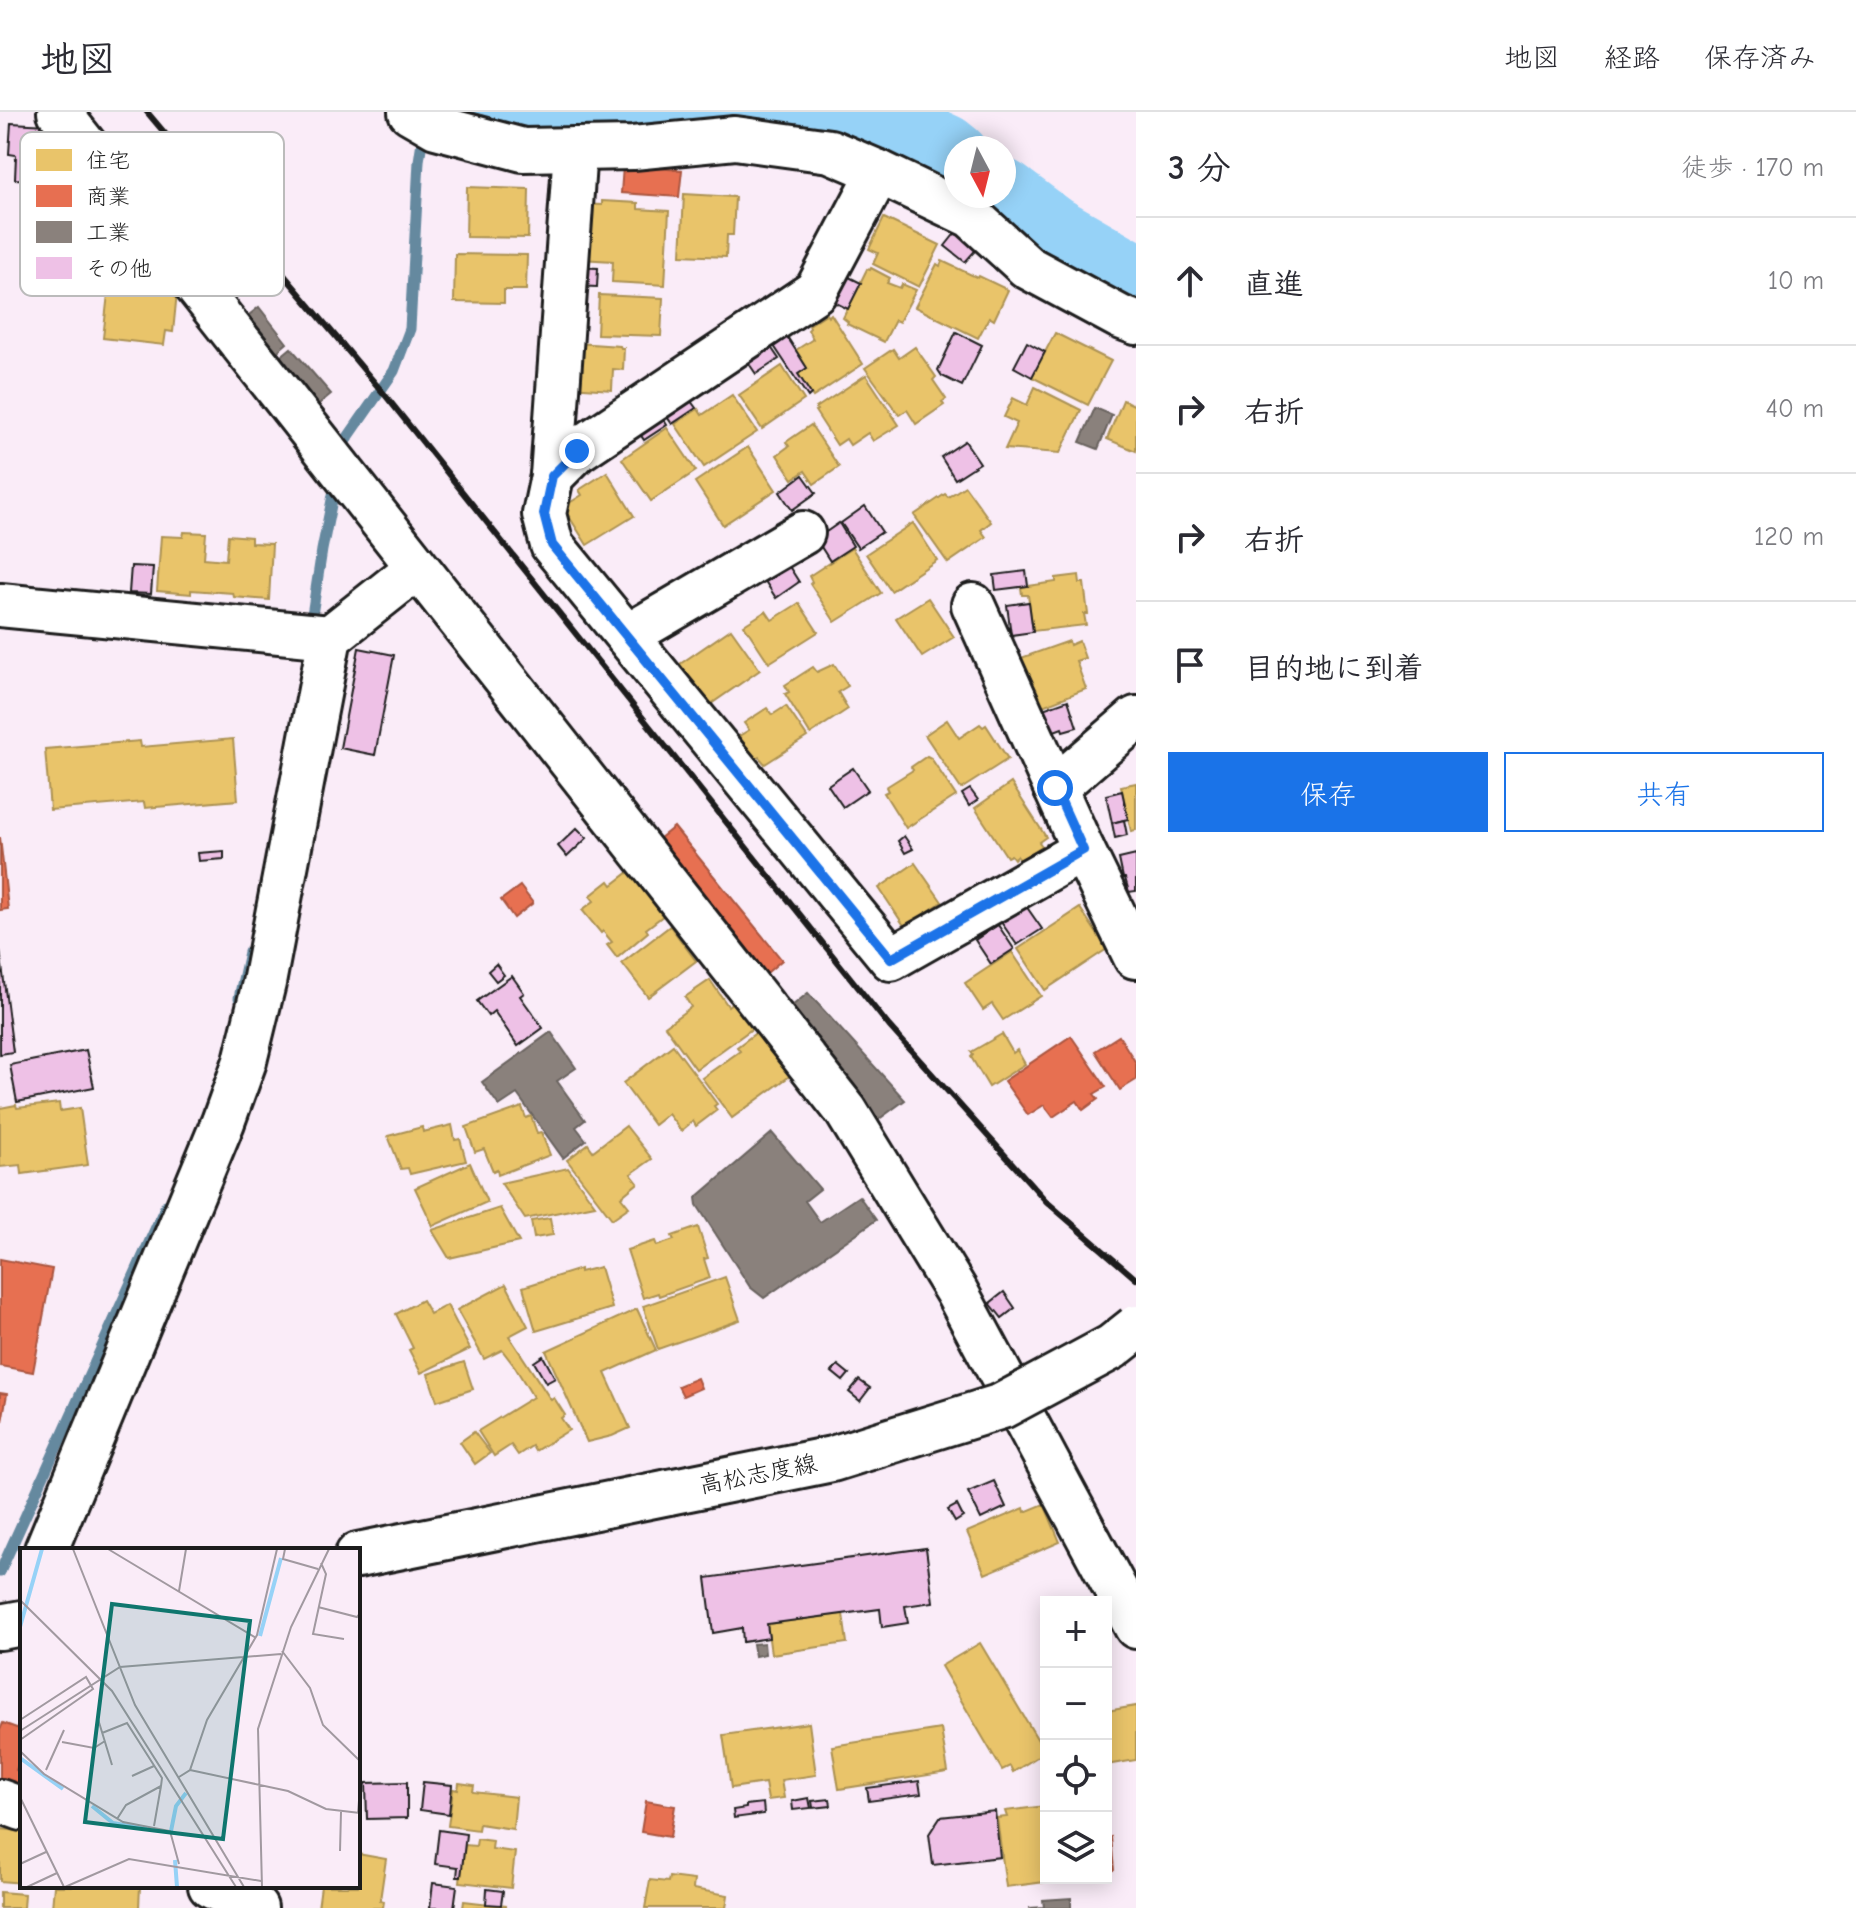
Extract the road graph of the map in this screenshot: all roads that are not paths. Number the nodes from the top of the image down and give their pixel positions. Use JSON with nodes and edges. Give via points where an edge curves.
{"nodes":[{"id":1,"x":59,"y":112,"type":"edge"},
{"id":2,"x":410,"y":112,"type":"edge"},
{"id":3,"x":75,"y":132,"type":"edge"},
{"id":4,"x":575,"y":149,"type":"junction"},
{"id":5,"x":879,"y":172,"type":"junction"},
{"id":6,"x":203,"y":296,"type":"edge"},
{"id":7,"x":1136,"y":323,"type":"edge"},
{"id":8,"x":552,"y":476,"type":"junction"},
{"id":9,"x":803,"y":533,"type":"dead end"},
{"id":10,"x":417,"y":568,"type":"junction"},
{"id":11,"x":0,"y":605,"type":"edge"},
{"id":12,"x":973,"y":605,"type":"dead end"},
{"id":13,"x":627,"y":636,"type":"junction"},
{"id":14,"x":330,"y":637,"type":"junction"},
{"id":15,"x":1136,"y":718,"type":"edge"},
{"id":16,"x":1055,"y":788,"type":"junction"},
{"id":17,"x":1083,"y":850,"type":"junction"},
{"id":18,"x":1135,"y":957,"type":"edge"},
{"id":19,"x":1136,"y":1328,"type":"edge"},
{"id":20,"x":47,"y":1548,"type":"edge"},
{"id":21,"x":360,"y":1555,"type":"edge"},
{"id":22,"x":1136,"y":1627,"type":"edge"},
{"id":23,"x":0,"y":1801,"type":"edge"},
{"id":24,"x":20,"y":1808,"type":"edge"},
{"id":25,"x":214,"y":1888,"type":"edge"},
{"id":26,"x":256,"y":1908,"type":"edge"}],
"edges":[{"from":1,"to":3,"type":"street"},
{"from":2,"to":4,"type":"street","via":[[436,127],[523,150]]},
{"from":4,"to":5,"type":"street","via":[[735,138],[830,151]]},
{"from":4,"to":8,"type":"street"},
{"from":5,"to":7,"type":"street","via":[[971,216],[1027,267]]},
{"from":5,"to":8,"type":"street","via":[[816,291],[577,451]]},
{"from":6,"to":10,"type":"street"},
{"from":8,"to":13,"type":"street","via":[[544,514],[552,545]]},
{"from":9,"to":13,"type":"street"},
{"from":10,"to":14,"type":"street"},
{"from":10,"to":22,"type":"street","via":[[846,1111],[956,1291]]},
{"from":11,"to":14,"type":"street"},
{"from":12,"to":16,"type":"street"},
{"from":13,"to":17,"type":"street","via":[[891,959]]},
{"from":14,"to":20,"type":"street","via":[[245,1061]]},
{"from":15,"to":16,"type":"street"},
{"from":16,"to":17,"type":"street"},
{"from":17,"to":18,"type":"street"},
{"from":19,"to":21,"type":"main road","name":"高松志度線","bridge":true,"via":[[1112,1347],[1002,1406],[832,1459]]},
{"from":23,"to":24,"type":"street"},
{"from":25,"to":26,"type":"street"}]}
